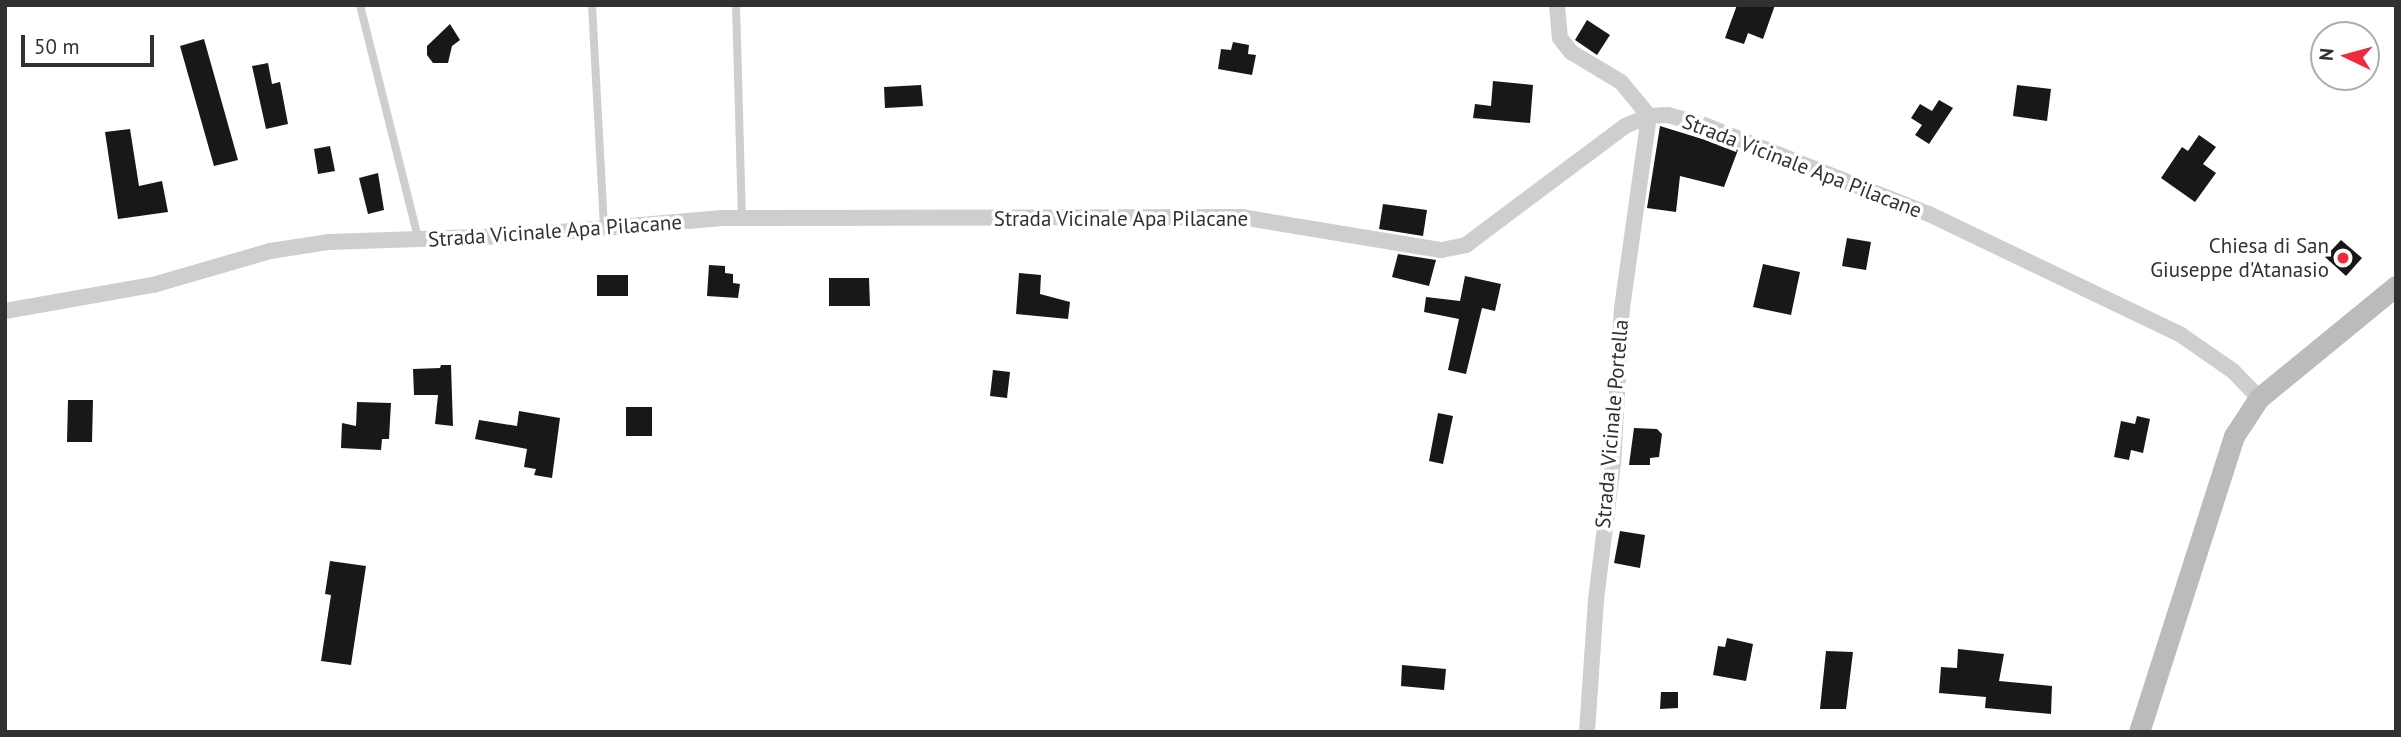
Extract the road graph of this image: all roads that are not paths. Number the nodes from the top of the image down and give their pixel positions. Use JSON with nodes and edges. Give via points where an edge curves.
{"nodes":[{"id":1,"x":360,"y":5,"type":"edge"},
{"id":2,"x":592,"y":5,"type":"edge"},
{"id":3,"x":736,"y":5,"type":"edge"},
{"id":4,"x":1557,"y":5,"type":"edge"},
{"id":5,"x":1649,"y":117,"type":"junction"},
{"id":6,"x":742,"y":218,"type":"junction"},
{"id":7,"x":604,"y":228,"type":"junction"},
{"id":8,"x":419,"y":241,"type":"junction"},
{"id":9,"x":2396,"y":286,"type":"edge"},
{"id":10,"x":5,"y":312,"type":"edge"},
{"id":11,"x":2259,"y":398,"type":"junction"},
{"id":12,"x":1587,"y":732,"type":"edge"},
{"id":13,"x":2139,"y":732,"type":"edge"}],
"edges":[{"from":1,"to":8,"type":"lane"},
{"from":2,"to":7,"type":"lane"},
{"from":3,"to":6,"type":"lane"},
{"from":4,"to":5,"type":"street","via":[[1560,38],[1570,52],[1621,82]]},
{"from":5,"to":6,"type":"street","name":"Strada Vicinale Apa Pilacane","via":[[1625,126],[1466,245],[1441,250],[1241,217]]},
{"from":5,"to":11,"type":"street","name":"Strada Vicinale Apa Pilacane","via":[[1668,116],[1704,125],[1929,214],[2181,335],[2233,371]]},
{"from":5,"to":12,"type":"street","name":"Strada Vicinale Portella","via":[[1622,308],[1613,463],[1595,600]]},
{"from":6,"to":7,"type":"street","name":"Strada Vicinale Apa Pilacane"},
{"from":7,"to":8,"type":"street","name":"Strada Vicinale Apa Pilacane"},
{"from":8,"to":10,"type":"street","name":"Strada Vicinale Apa Pilacane","via":[[329,242],[270,251],[153,285]]},
{"from":9,"to":11,"type":"main road"},
{"from":11,"to":13,"type":"main road","via":[[2222,465]]}]}
